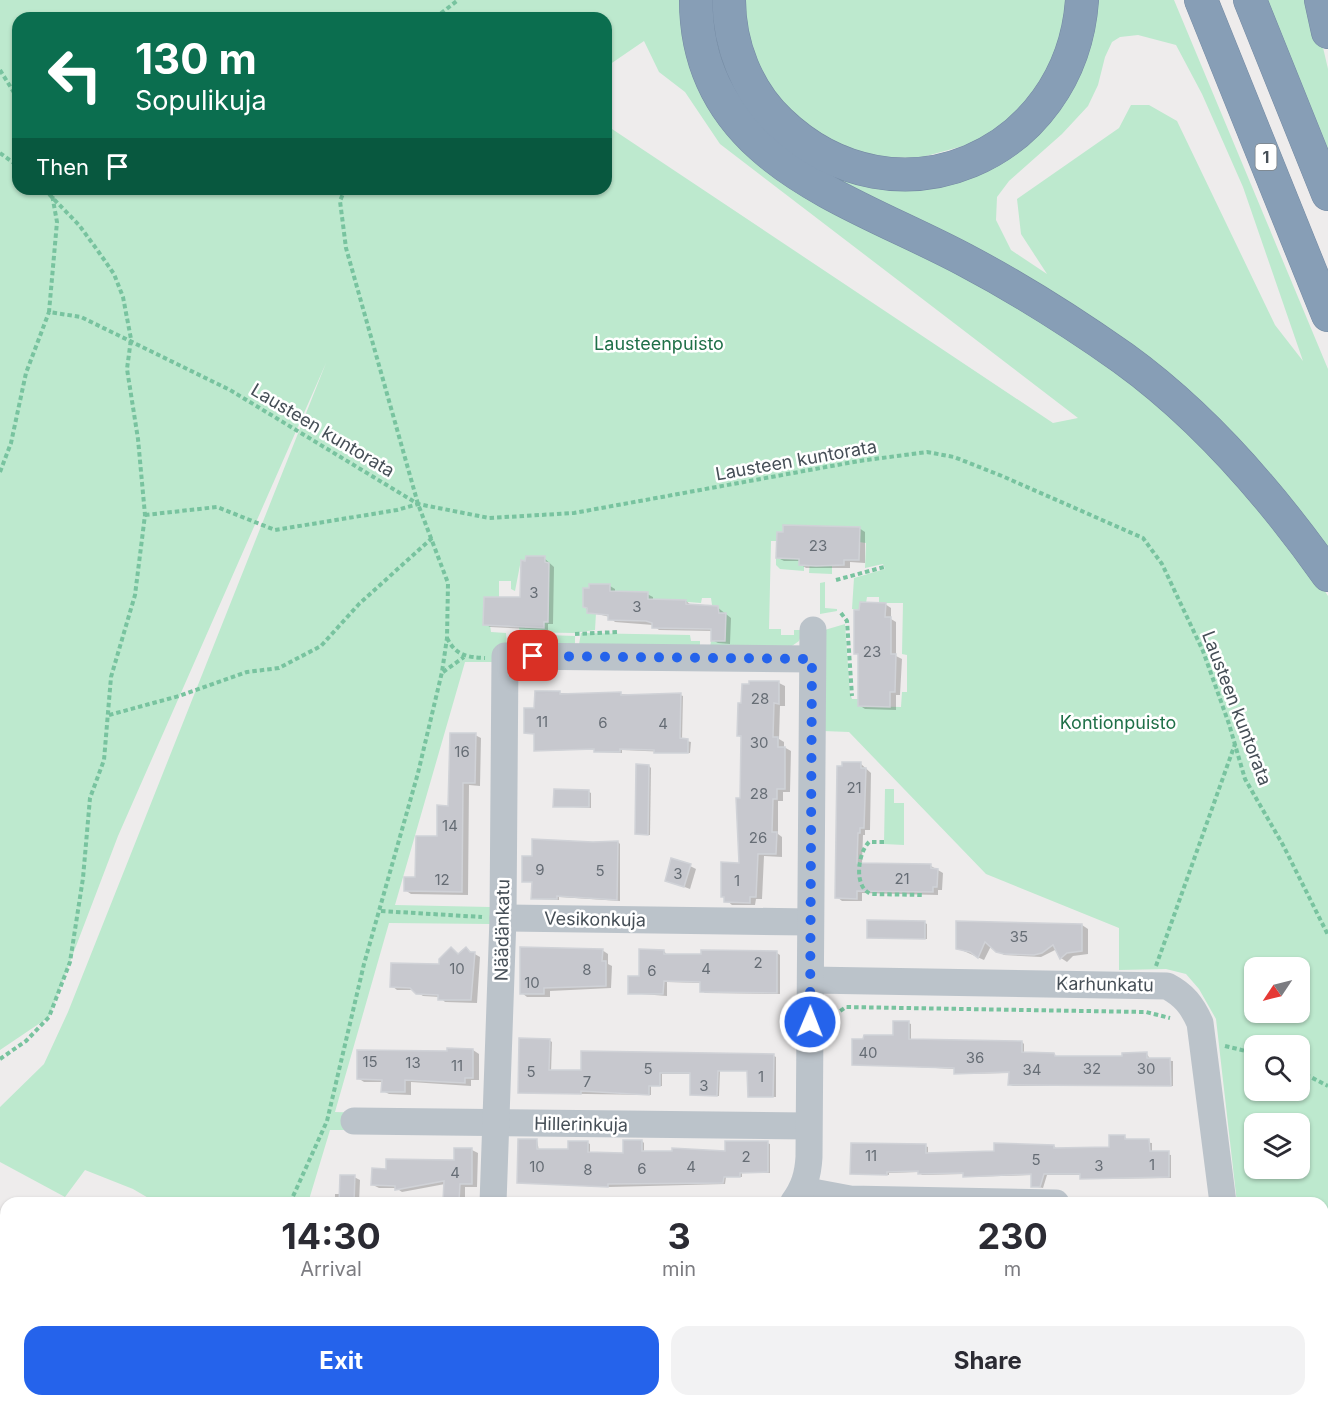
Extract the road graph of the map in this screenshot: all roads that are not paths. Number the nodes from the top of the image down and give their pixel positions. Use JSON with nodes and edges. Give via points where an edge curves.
{"nodes":[{"id":1,"x":696,"y":0,"type":"edge"},
{"id":2,"x":729,"y":0,"type":"edge"},
{"id":3,"x":1082,"y":0,"type":"edge"},
{"id":4,"x":1201,"y":0,"type":"edge"},
{"id":5,"x":1250,"y":0,"type":"edge"},
{"id":6,"x":1321,"y":0,"type":"edge"},
{"id":7,"x":1328,"y":32,"type":"edge"},
{"id":8,"x":1328,"y":194,"type":"edge"},
{"id":9,"x":1328,"y":315,"type":"edge"},
{"id":10,"x":1328,"y":575,"type":"edge"},
{"id":11,"x":813,"y":630,"type":"dead end"},
{"id":12,"x":812,"y":659,"type":"junction"},
{"id":13,"x":503,"y":918,"type":"junction"},
{"id":14,"x":810,"y":922,"type":"junction"},
{"id":15,"x":811,"y":980,"type":"junction"},
{"id":16,"x":354,"y":1121,"type":"dead end"},
{"id":17,"x":498,"y":1123,"type":"junction"},
{"id":18,"x":808,"y":1126,"type":"junction"},
{"id":19,"x":493,"y":1197,"type":"edge"},
{"id":20,"x":798,"y":1197,"type":"edge"},
{"id":21,"x":1222,"y":1197,"type":"edge"}],
"edges":[{"from":1,"to":10,"type":"highway","via":[[701,42],[715,83],[733,115],[765,152],[808,182],[1023,292],[1126,361],[1219,444]]},
{"from":2,"to":3,"type":"highway","via":[[731,28],[744,69],[753,90],[771,113],[823,155],[858,170],[897,175],[974,160],[1008,140],[1039,112],[1050,99],[1072,54]]},
{"from":4,"to":9,"type":"highway","number":"1"},
{"from":5,"to":8,"type":"highway"},
{"from":6,"to":7,"type":"highway"},
{"from":11,"to":12,"type":"street"},
{"from":12,"to":13,"type":"street","name":"Näädänkatu","via":[[505,657]]},
{"from":12,"to":14,"type":"street"},
{"from":13,"to":14,"type":"street","name":"Vesikonkuja"},
{"from":13,"to":17,"type":"street","name":"Näädänkatu"},
{"from":14,"to":15,"type":"street"},
{"from":15,"to":18,"type":"street"},
{"from":15,"to":21,"type":"street","name":"Karhunkatu","via":[[1167,986],[1181,994],[1200,1023]]},
{"from":16,"to":17,"type":"street","name":"Hillerinkuja"},
{"from":17,"to":18,"type":"street","name":"Hillerinkuja"},
{"from":17,"to":19,"type":"street","name":"Näädänkatu"},
{"from":18,"to":20,"type":"street","via":[[808,1175]]}]}
